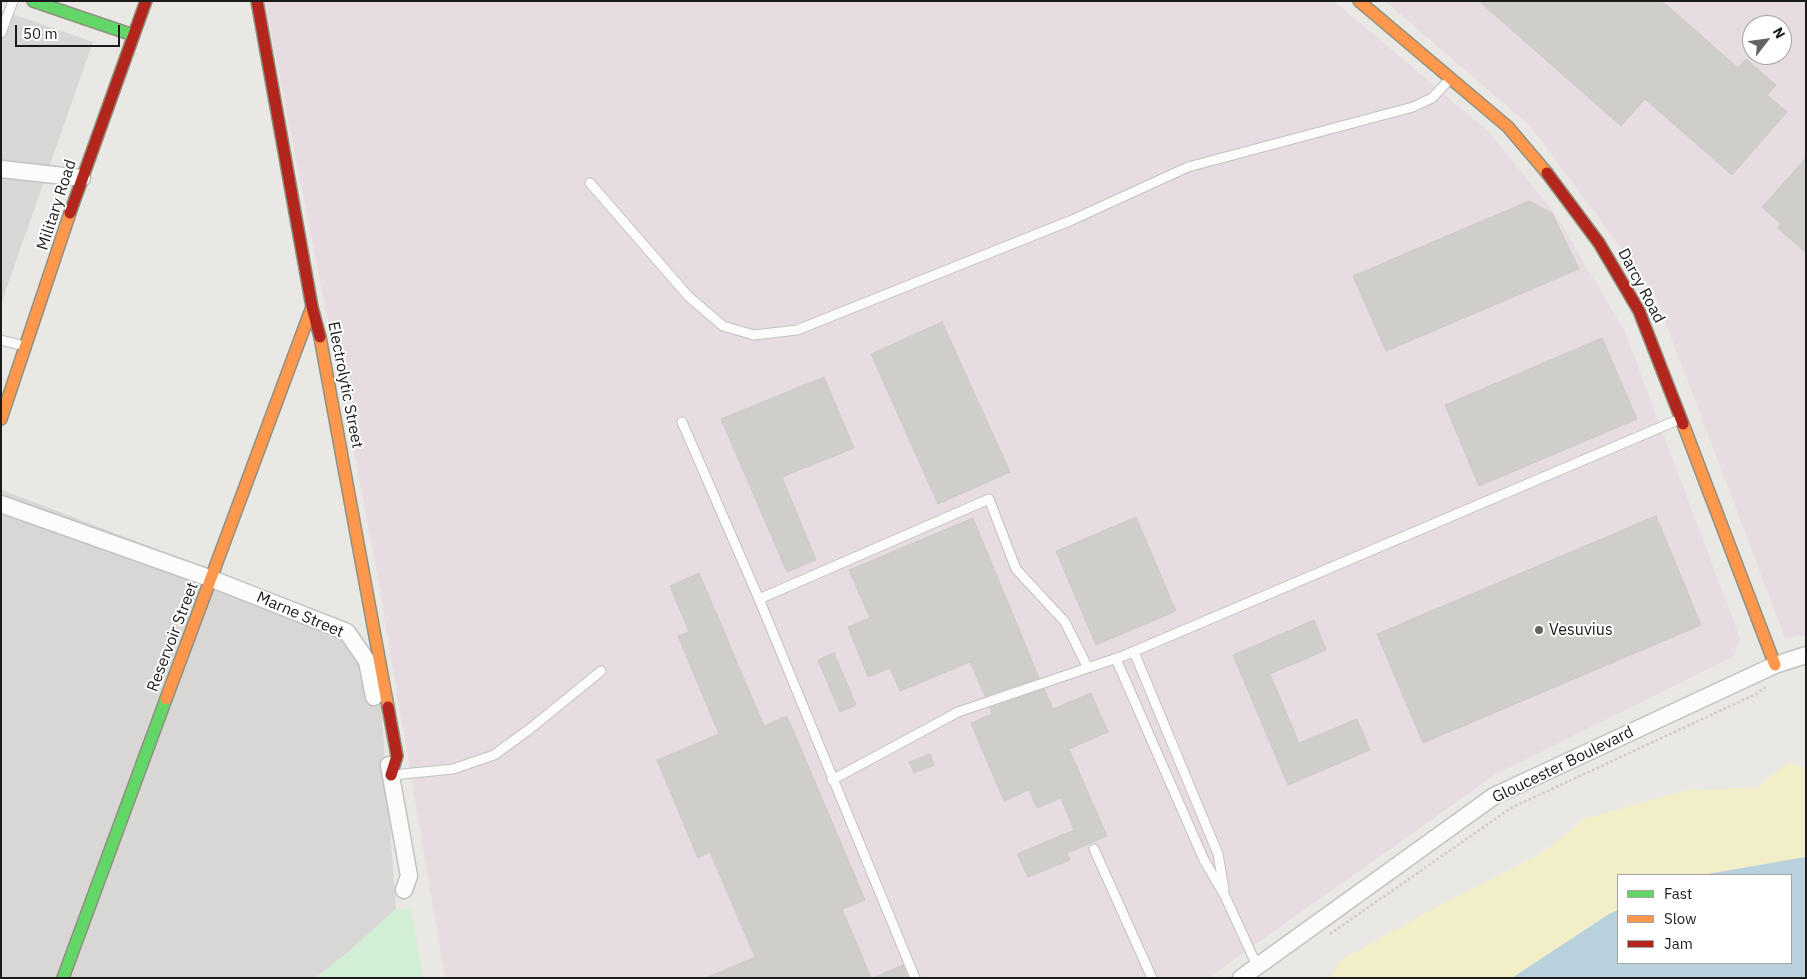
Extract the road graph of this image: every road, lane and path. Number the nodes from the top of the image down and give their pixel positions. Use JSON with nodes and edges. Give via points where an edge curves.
{"nodes":[{"id":1,"x":13,"y":1,"type":"edge"},
{"id":2,"x":33,"y":1,"type":"edge"},
{"id":3,"x":146,"y":1,"type":"edge"},
{"id":4,"x":257,"y":1,"type":"edge"},
{"id":5,"x":1359,"y":1,"type":"edge"},
{"id":6,"x":1,"y":33,"type":"edge"},
{"id":7,"x":133,"y":35,"type":"junction"},
{"id":8,"x":1451,"y":78,"type":"junction"},
{"id":9,"x":1,"y":169,"type":"edge"},
{"id":10,"x":82,"y":178,"type":"junction"},
{"id":11,"x":590,"y":183,"type":"dead end"},
{"id":12,"x":312,"y":306,"type":"junction"},
{"id":13,"x":1,"y":340,"type":"edge"},
{"id":14,"x":27,"y":347,"type":"junction"},
{"id":15,"x":1,"y":419,"type":"edge"},
{"id":16,"x":1681,"y":419,"type":"junction"},
{"id":17,"x":682,"y":422,"type":"dead end"},
{"id":18,"x":1,"y":504,"type":"edge"},
{"id":19,"x":212,"y":579,"type":"junction"},
{"id":20,"x":759,"y":599,"type":"junction"},
{"id":21,"x":1134,"y":652,"type":"junction"},
{"id":22,"x":1806,"y":656,"type":"edge"},
{"id":23,"x":1116,"y":659,"type":"junction"},
{"id":24,"x":1775,"y":664,"type":"junction"},
{"id":25,"x":1088,"y":668,"type":"junction"},
{"id":26,"x":601,"y":671,"type":"dead end"},
{"id":27,"x":1769,"y":685,"type":"dead end"},
{"id":28,"x":391,"y":775,"type":"junction"},
{"id":29,"x":832,"y":780,"type":"junction"},
{"id":30,"x":1094,"y":849,"type":"dead end"},
{"id":31,"x":404,"y":890,"type":"dead end"},
{"id":32,"x":1225,"y":896,"type":"junction"},
{"id":33,"x":1324,"y":939,"type":"dead end"},
{"id":34,"x":1258,"y":966,"type":"junction"},
{"id":35,"x":63,"y":978,"type":"edge"},
{"id":36,"x":915,"y":978,"type":"edge"},
{"id":37,"x":1152,"y":978,"type":"edge"},
{"id":38,"x":1241,"y":978,"type":"edge"}],
"edges":[{"from":1,"to":6,"type":"lane"},
{"from":2,"to":7,"type":"street"},
{"from":3,"to":7,"type":"street","name":"Military Road"},
{"from":4,"to":12,"type":"street","name":"Electrolytic Street"},
{"from":5,"to":8,"type":"street","name":"Darcy Road"},
{"from":7,"to":10,"type":"street","name":"Military Road"},
{"from":8,"to":11,"type":"lane","via":[[1432,98],[1413,107],[1188,167],[1072,220],[797,330],[754,335],[724,326],[689,297]]},
{"from":8,"to":16,"type":"street","name":"Darcy Road","via":[[1508,127],[1552,179],[1599,243],[1640,311]]},
{"from":9,"to":10,"type":"street"},
{"from":10,"to":14,"type":"street","name":"Military Road"},
{"from":12,"to":19,"type":"street","name":"Reservoir Street"},
{"from":12,"to":28,"type":"street","name":"Electrolytic Street","via":[[320,334],[397,756]]},
{"from":13,"to":14,"type":"lane"},
{"from":14,"to":15,"type":"street","name":"Military Road"},
{"from":16,"to":21,"type":"lane"},
{"from":16,"to":24,"type":"street","name":"Darcy Road"},
{"from":17,"to":20,"type":"lane"},
{"from":18,"to":19,"type":"street","name":"Marne Street"},
{"from":19,"to":28,"type":"street","name":"Marne Street","via":[[347,632],[367,661]]},
{"from":19,"to":35,"type":"street","name":"Reservoir Street"},
{"from":20,"to":25,"type":"lane","via":[[989,499],[1016,570],[1065,622]]},
{"from":20,"to":29,"type":"lane"},
{"from":21,"to":23,"type":"lane"},
{"from":21,"to":32,"type":"lane","via":[[1218,854]]},
{"from":22,"to":24,"type":"street","name":"Gloucester Boulevard"},
{"from":23,"to":25,"type":"lane"},
{"from":23,"to":32,"type":"lane","via":[[1204,860]]},
{"from":24,"to":34,"type":"street","name":"Gloucester Boulevard","via":[[1494,796]]},
{"from":25,"to":29,"type":"lane","via":[[958,712]]},
{"from":26,"to":28,"type":"lane","via":[[494,755],[453,769]]},
{"from":27,"to":33,"type":"path","via":[[1754,695],[1511,808]]},
{"from":28,"to":31,"type":"street","name":"Marne Street","via":[[408,876]]},
{"from":29,"to":36,"type":"lane"},
{"from":30,"to":37,"type":"lane"},
{"from":32,"to":34,"type":"lane"},
{"from":34,"to":38,"type":"street","name":"Gloucester Boulevard"}]}
